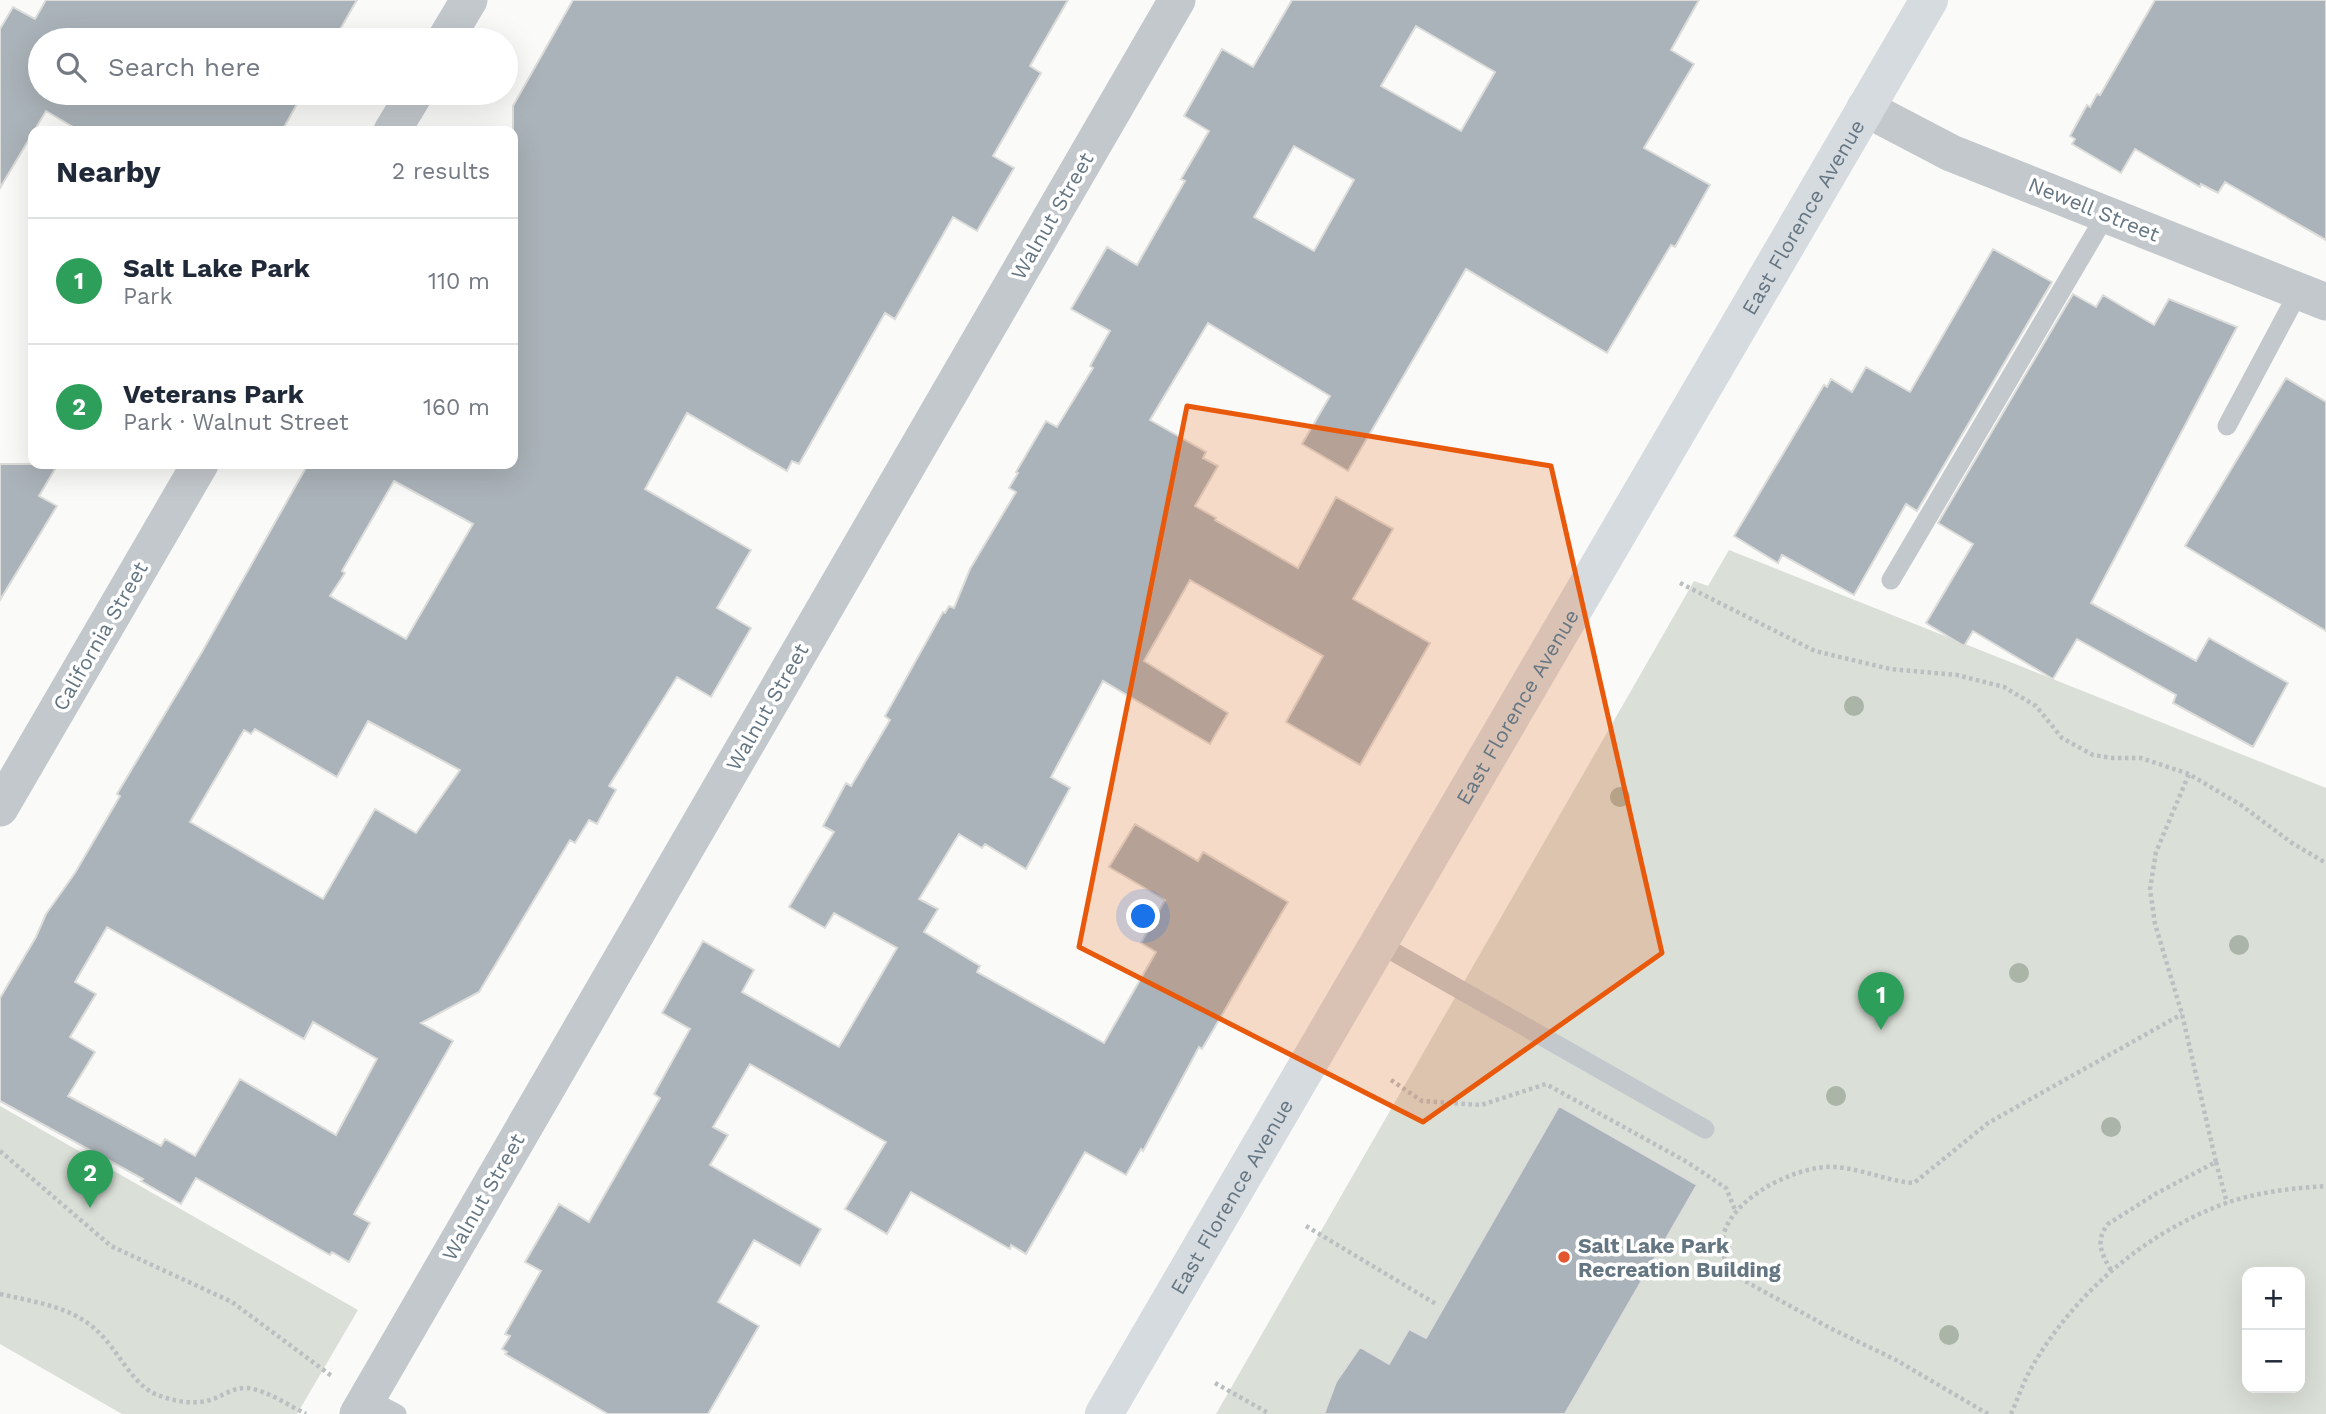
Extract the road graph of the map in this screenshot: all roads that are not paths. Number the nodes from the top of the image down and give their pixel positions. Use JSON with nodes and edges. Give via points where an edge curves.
{"nodes":[{"id":1,"x":469,"y":0,"type":"edge"},
{"id":2,"x":1177,"y":0,"type":"edge"},
{"id":3,"x":1929,"y":0,"type":"edge"},
{"id":4,"x":452,"y":28,"type":"edge"},
{"id":5,"x":408,"y":105,"type":"edge"},
{"id":6,"x":1865,"y":108,"type":"junction"},
{"id":7,"x":396,"y":126,"type":"edge"},
{"id":8,"x":2107,"y":213,"type":"junction"},
{"id":9,"x":2312,"y":296,"type":"edge"},
{"id":10,"x":2227,"y":426,"type":"dead end"},
{"id":11,"x":197,"y":469,"type":"edge"},
{"id":12,"x":1891,"y":580,"type":"dead end"},
{"id":13,"x":0,"y":808,"type":"edge"},
{"id":14,"x":1378,"y":943,"type":"junction"},
{"id":15,"x":1704,"y":1129,"type":"dead end"},
{"id":16,"x":374,"y":1409,"type":"edge"},
{"id":17,"x":1104,"y":1414,"type":"edge"}],
"edges":[{"from":1,"to":4,"type":"street"},
{"from":2,"to":16,"type":"street","name":"Walnut Street"},
{"from":3,"to":6,"type":"main road","name":"East Florence Avenue"},
{"from":5,"to":7,"type":"street"},
{"from":6,"to":8,"type":"street","name":"Newell Street","via":[[1951,153]]},
{"from":6,"to":14,"type":"main road","name":"East Florence Avenue"},
{"from":8,"to":9,"type":"street","name":"Newell Street"},
{"from":8,"to":12,"type":"lane"},
{"from":9,"to":10,"type":"lane"},
{"from":11,"to":13,"type":"street","name":"California Street"},
{"from":14,"to":15,"type":"lane"},
{"from":14,"to":17,"type":"main road","name":"East Florence Avenue"}]}
